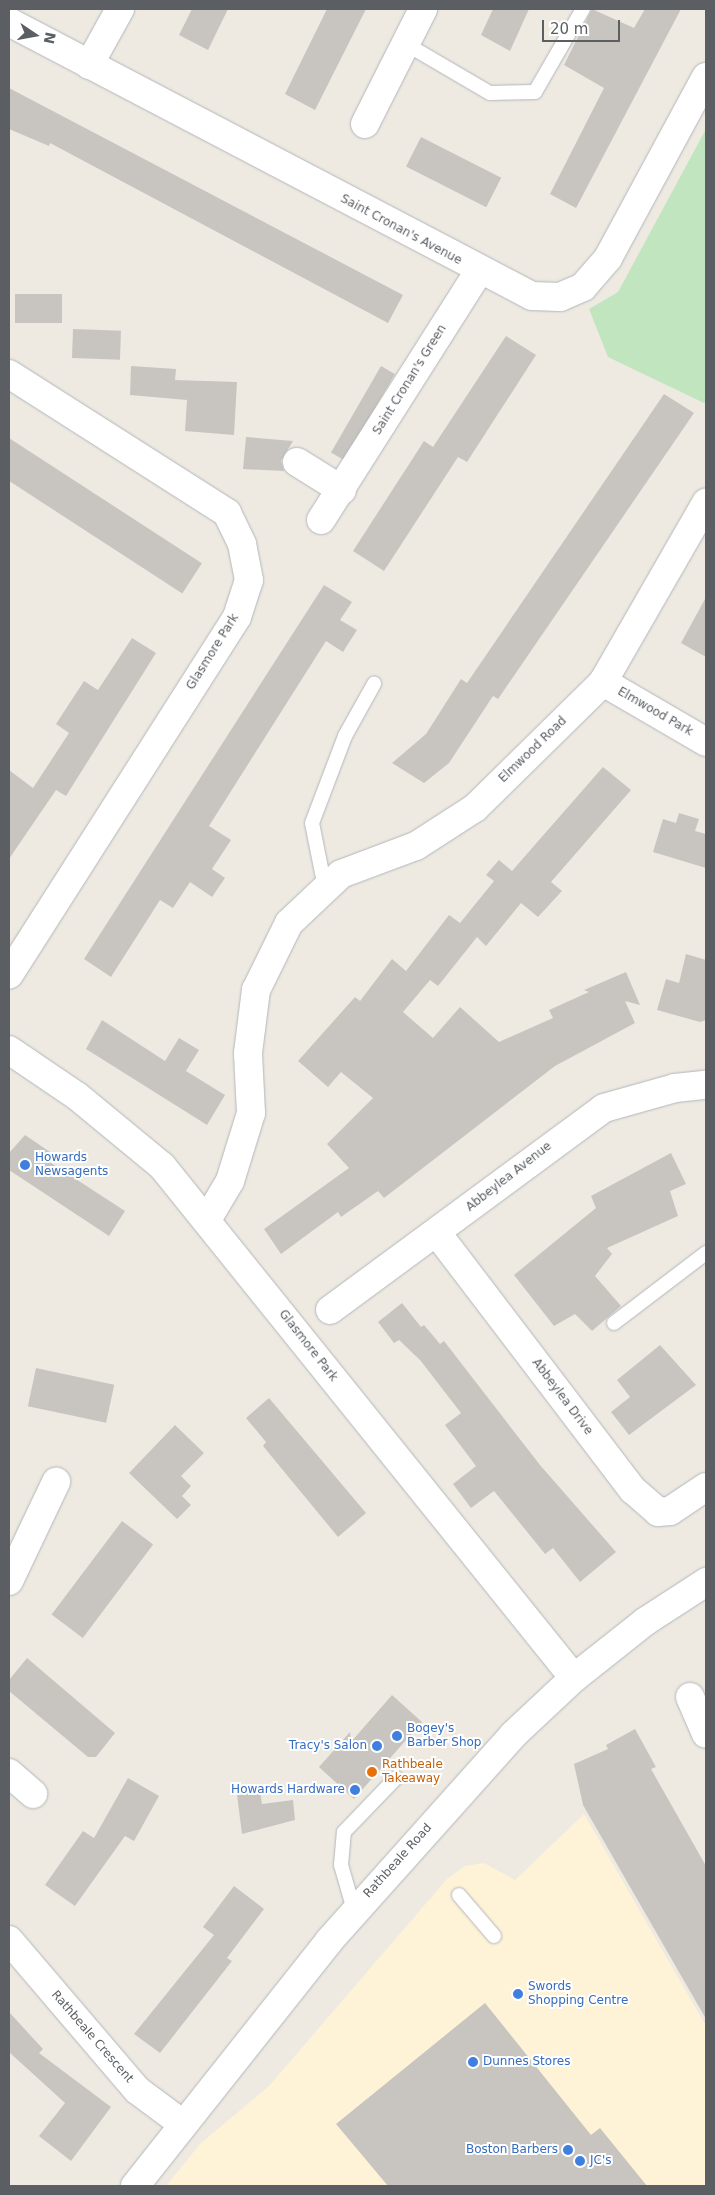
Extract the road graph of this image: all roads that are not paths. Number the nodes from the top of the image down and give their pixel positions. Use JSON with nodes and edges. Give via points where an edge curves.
{"nodes":[{"id":1,"x":120,"y":9,"type":"edge"},
{"id":2,"x":423,"y":9,"type":"edge"},
{"id":3,"x":583,"y":9,"type":"edge"},
{"id":4,"x":9,"y":22,"type":"edge"},
{"id":5,"x":406,"y":44,"type":"junction"},
{"id":6,"x":89,"y":65,"type":"junction"},
{"id":7,"x":706,"y":77,"type":"edge"},
{"id":8,"x":365,"y":124,"type":"dead end"},
{"id":9,"x":479,"y":271,"type":"junction"},
{"id":10,"x":9,"y":374,"type":"edge"},
{"id":11,"x":297,"y":462,"type":"dead end"},
{"id":12,"x":342,"y":490,"type":"junction"},
{"id":13,"x":706,"y":503,"type":"edge"},
{"id":14,"x":321,"y":520,"type":"dead end"},
{"id":15,"x":603,"y":682,"type":"junction"},
{"id":16,"x":374,"y":684,"type":"dead end"},
{"id":17,"x":706,"y":742,"type":"edge"},
{"id":18,"x":325,"y":888,"type":"junction"},
{"id":19,"x":9,"y":974,"type":"edge"},
{"id":20,"x":9,"y":1050,"type":"edge"},
{"id":21,"x":706,"y":1085,"type":"edge"},
{"id":22,"x":208,"y":1218,"type":"junction"},
{"id":23,"x":437,"y":1233,"type":"junction"},
{"id":24,"x":706,"y":1253,"type":"edge"},
{"id":25,"x":330,"y":1310,"type":"dead end"},
{"id":26,"x":614,"y":1322,"type":"dead end"},
{"id":27,"x":56,"y":1482,"type":"dead end"},
{"id":28,"x":706,"y":1487,"type":"edge"},
{"id":29,"x":9,"y":1581,"type":"edge"},
{"id":30,"x":706,"y":1582,"type":"edge"},
{"id":31,"x":574,"y":1678,"type":"junction"},
{"id":32,"x":690,"y":1697,"type":"dead end"},
{"id":33,"x":706,"y":1734,"type":"edge"},
{"id":34,"x":9,"y":1773,"type":"edge"},
{"id":35,"x":396,"y":1778,"type":"dead end"},
{"id":36,"x":33,"y":1794,"type":"dead end"},
{"id":37,"x":459,"y":1894,"type":"dead end"},
{"id":38,"x":354,"y":1910,"type":"junction"},
{"id":39,"x":494,"y":1936,"type":"dead end"},
{"id":40,"x":9,"y":1940,"type":"edge"},
{"id":41,"x":183,"y":2124,"type":"junction"},
{"id":42,"x":135,"y":2186,"type":"edge"}],
"edges":[{"from":1,"to":6,"type":"street"},
{"from":2,"to":5,"type":"street"},
{"from":3,"to":5,"type":"lane","via":[[535,92],[490,94]]},
{"from":4,"to":6,"type":"street","name":"Saint Cronan's Avenue"},
{"from":5,"to":8,"type":"street"},
{"from":6,"to":9,"type":"street","name":"Saint Cronan's Avenue"},
{"from":7,"to":9,"type":"street","name":"Saint Cronan's Avenue","via":[[608,258],[584,287],[560,297],[532,296]]},
{"from":9,"to":12,"type":"street","name":"Saint Cronan's Green"},
{"from":10,"to":19,"type":"street","name":"Glasmore Park","via":[[227,513],[242,544],[249,580],[237,617]]},
{"from":11,"to":12,"type":"street"},
{"from":12,"to":14,"type":"street","name":"Saint Cronan's Green"},
{"from":13,"to":15,"type":"street","name":"Elmwood Road"},
{"from":15,"to":17,"type":"street","name":"Elmwood Park"},
{"from":15,"to":18,"type":"street","name":"Elmwood Road","via":[[474,808],[416,846],[341,874]]},
{"from":16,"to":18,"type":"lane","via":[[345,736],[312,823]]},
{"from":18,"to":22,"type":"street","name":"Elmwood Road","via":[[289,923],[256,990],[248,1053],[251,1113],[230,1181]]},
{"from":20,"to":22,"type":"street","name":"Glasmore Park","via":[[77,1096],[162,1166]]},
{"from":21,"to":23,"type":"street","name":"Abbeylea Avenue","via":[[675,1088],[604,1108]]},
{"from":22,"to":31,"type":"street","name":"Glasmore Park"},
{"from":23,"to":25,"type":"street","name":"Abbeylea Avenue"},
{"from":23,"to":28,"type":"street","name":"Abbeylea Drive","via":[[633,1490],[658,1512],[670,1511]]},
{"from":24,"to":26,"type":"lane"},
{"from":27,"to":29,"type":"street"},
{"from":30,"to":31,"type":"street","name":"Rathbeale Road","via":[[646,1621]]},
{"from":31,"to":38,"type":"street","name":"Rathbeale Road","via":[[512,1735]]},
{"from":32,"to":33,"type":"street"},
{"from":34,"to":36,"type":"street"},
{"from":35,"to":38,"type":"lane","via":[[344,1832],[342,1865]]},
{"from":37,"to":39,"type":"lane"},
{"from":38,"to":41,"type":"street","name":"Rathbeale Road"},
{"from":40,"to":41,"type":"street","name":"Rathbeale Crescent","via":[[137,2090]]},
{"from":41,"to":42,"type":"street","name":"Rathbeale Road"}]}
